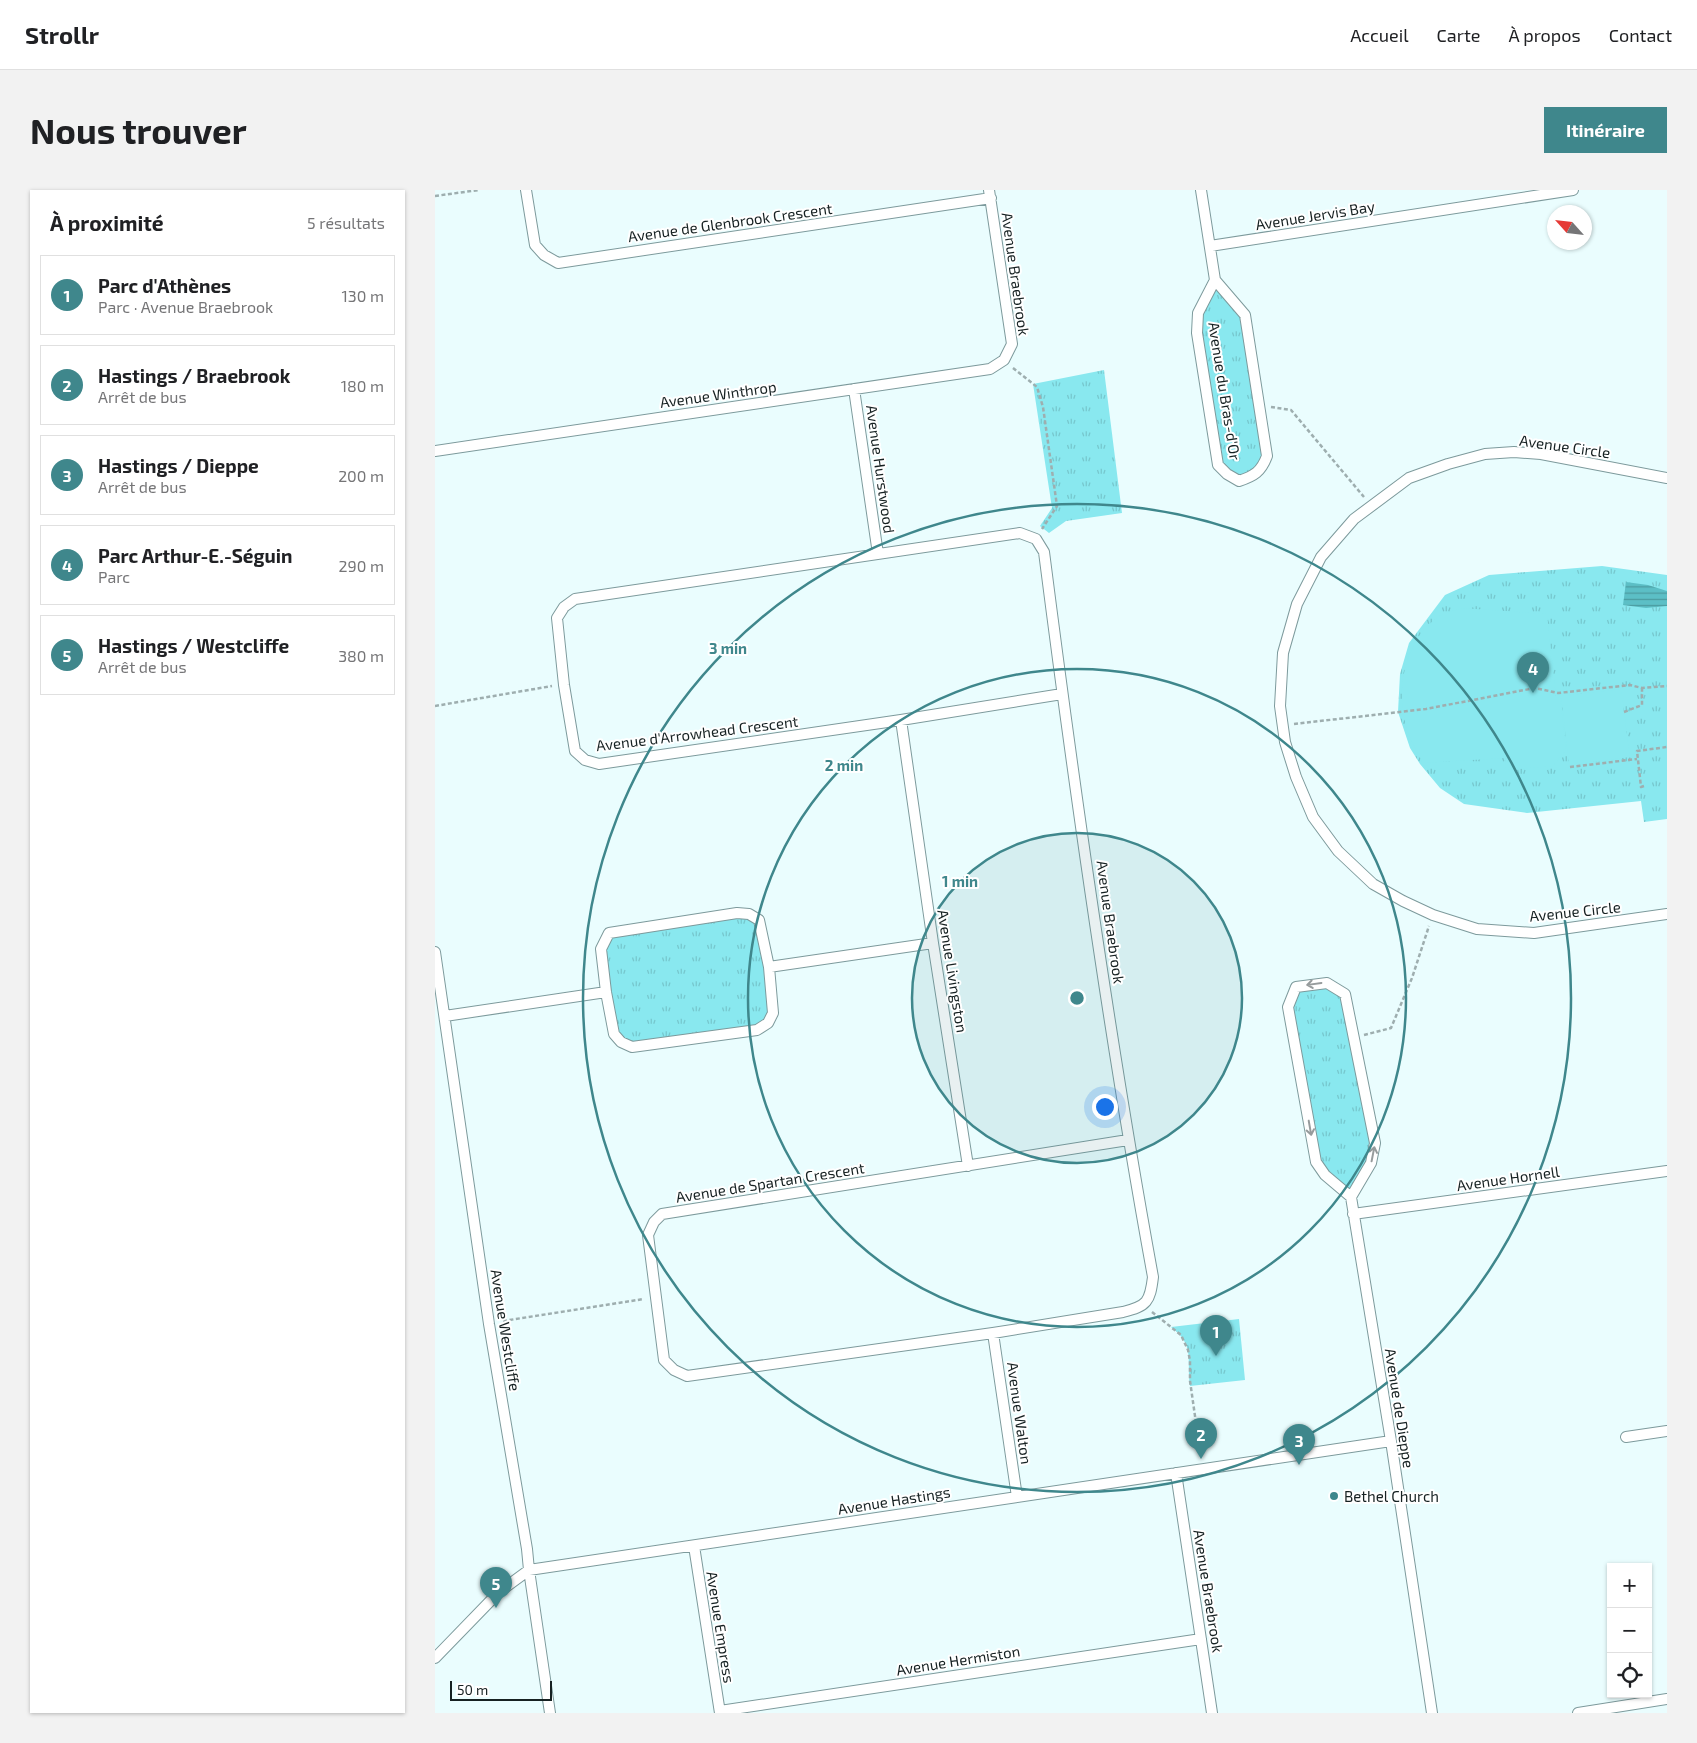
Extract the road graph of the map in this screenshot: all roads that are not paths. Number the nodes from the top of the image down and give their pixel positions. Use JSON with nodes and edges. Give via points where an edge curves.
{"nodes":[{"id":1,"x":526,"y":190,"type":"edge"},
{"id":2,"x":1201,"y":190,"type":"edge"},
{"id":3,"x":1573,"y":190,"type":"edge"},
{"id":4,"x":990,"y":194,"type":"edge"},
{"id":5,"x":1210,"y":246,"type":"junction"},
{"id":6,"x":1215,"y":280,"type":"junction"},
{"id":7,"x":1004,"y":360,"type":"joint"},
{"id":8,"x":854,"y":389,"type":"junction"},
{"id":9,"x":435,"y":452,"type":"edge"},
{"id":10,"x":1667,"y":478,"type":"edge"},
{"id":11,"x":1036,"y":538,"type":"joint"},
{"id":12,"x":878,"y":554,"type":"junction"},
{"id":13,"x":1062,"y":694,"type":"junction"},
{"id":14,"x":901,"y":720,"type":"junction"},
{"id":15,"x":1667,"y":914,"type":"edge"},
{"id":16,"x":933,"y":943,"type":"junction"},
{"id":17,"x":435,"y":952,"type":"edge"},
{"id":18,"x":769,"y":967,"type":"junction"},
{"id":19,"x":606,"y":992,"type":"junction"},
{"id":20,"x":445,"y":1016,"type":"junction"},
{"id":21,"x":1128,"y":1140,"type":"junction"},
{"id":22,"x":967,"y":1166,"type":"junction"},
{"id":23,"x":1667,"y":1171,"type":"edge"},
{"id":24,"x":1351,"y":1197,"type":"junction"},
{"id":25,"x":1353,"y":1214,"type":"junction"},
{"id":26,"x":1141,"y":1308,"type":"joint"},
{"id":27,"x":993,"y":1333,"type":"junction"},
{"id":28,"x":1667,"y":1431,"type":"edge"},
{"id":29,"x":1626,"y":1437,"type":"dead end"},
{"id":30,"x":1391,"y":1441,"type":"junction"},
{"id":31,"x":1176,"y":1473,"type":"junction"},
{"id":32,"x":1017,"y":1496,"type":"junction"},
{"id":33,"x":694,"y":1546,"type":"junction"},
{"id":34,"x":529,"y":1570,"type":"junction"},
{"id":35,"x":1201,"y":1639,"type":"junction"},
{"id":36,"x":435,"y":1658,"type":"edge"},
{"id":37,"x":1667,"y":1699,"type":"edge"},
{"id":38,"x":720,"y":1712,"type":"edge"},
{"id":39,"x":550,"y":1713,"type":"edge"},
{"id":40,"x":1212,"y":1713,"type":"edge"},
{"id":41,"x":1432,"y":1713,"type":"edge"},
{"id":42,"x":1577,"y":1713,"type":"edge"}],
"edges":[{"from":1,"to":4,"type":"street","name":"Avenue de Glenbrook Crescent","via":[[535,245],[558,263]]},
{"from":2,"to":5,"type":"street"},
{"from":3,"to":5,"type":"street","name":"Avenue Jervis Bay"},
{"from":4,"to":7,"type":"street","name":"Avenue Braebrook","via":[[1012,344]]},
{"from":5,"to":6,"type":"street"},
{"from":6,"to":6,"type":"street","name":"Avenue du Bras-d'Or","via":[[1245,314],[1267,456],[1254,477],[1239,481],[1218,465],[1197,333],[1198,313]]},
{"from":7,"to":8,"type":"street","name":"Avenue Winthrop","via":[[990,369]]},
{"from":8,"to":9,"type":"street","name":"Avenue Winthrop"},
{"from":8,"to":12,"type":"street","name":"Avenue Hurstwood"},
{"from":10,"to":15,"type":"street","name":"Avenue Circle","via":[[1541,454],[1514,452],[1485,454],[1409,478],[1354,519],[1321,557],[1297,604],[1283,653],[1280,706],[1285,742],[1313,816],[1338,851],[1373,884],[1403,901],[1477,929],[1534,933]]},
{"from":11,"to":12,"type":"street","name":"Avenue d'Arrowhead Crescent","via":[[1020,533]]},
{"from":11,"to":13,"type":"street","name":"Avenue Braebrook","via":[[1043,552]]},
{"from":12,"to":14,"type":"street","name":"Avenue d'Arrowhead Crescent","via":[[575,599],[557,618],[564,685],[575,751],[585,760],[599,764]]},
{"from":13,"to":14,"type":"street","name":"Avenue d'Arrowhead Crescent"},
{"from":13,"to":21,"type":"street","name":"Avenue Braebrook"},
{"from":14,"to":16,"type":"street","name":"Avenue Livingston"},
{"from":16,"to":18,"type":"street"},
{"from":16,"to":22,"type":"street","name":"Avenue Livingston"},
{"from":17,"to":20,"type":"street","name":"Avenue Westcliffe"},
{"from":18,"to":19,"type":"street","via":[[773,1013],[768,1023],[757,1030],[632,1047],[614,1034]]},
{"from":18,"to":19,"type":"street","via":[[759,920],[749,914],[727,914],[609,933],[601,948]]},
{"from":19,"to":20,"type":"street"},
{"from":20,"to":34,"type":"street","name":"Avenue Westcliffe","via":[[487,1314]]},
{"from":21,"to":22,"type":"street","name":"Avenue de Spartan Crescent"},
{"from":21,"to":26,"type":"street","name":"Avenue Braebrook","via":[[1153,1278],[1151,1294]]},
{"from":22,"to":27,"type":"street","name":"Avenue de Spartan Crescent","via":[[662,1214],[648,1235],[664,1360],[687,1376]]},
{"from":23,"to":25,"type":"street","name":"Avenue Hornell"},
{"from":24,"to":24,"type":"street","one_way":true,"via":[[1371,1163],[1375,1143],[1345,994],[1327,983],[1296,987],[1289,1006],[1315,1162]]},
{"from":24,"to":25,"type":"street","name":"Avenue de Dieppe"},
{"from":25,"to":30,"type":"street","name":"Avenue de Dieppe"},
{"from":26,"to":27,"type":"street","name":"Avenue de Spartan Crescent"},
{"from":27,"to":32,"type":"street","name":"Avenue Walton"},
{"from":28,"to":29,"type":"street"},
{"from":30,"to":31,"type":"street","name":"Avenue Hastings"},
{"from":30,"to":41,"type":"street","name":"Avenue de Dieppe"},
{"from":31,"to":32,"type":"street","name":"Avenue Hastings"},
{"from":31,"to":35,"type":"street","name":"Avenue Braebrook"},
{"from":32,"to":33,"type":"street","name":"Avenue Hastings"},
{"from":33,"to":34,"type":"street","name":"Avenue Hastings"},
{"from":33,"to":38,"type":"street","name":"Avenue Empress"},
{"from":34,"to":36,"type":"street","name":"Avenue Hastings","via":[[499,1592]]},
{"from":34,"to":39,"type":"street","name":"Avenue Westcliffe"},
{"from":35,"to":38,"type":"street","name":"Avenue Hermiston"},
{"from":35,"to":40,"type":"street","name":"Avenue Braebrook"},
{"from":37,"to":42,"type":"street"}]}
